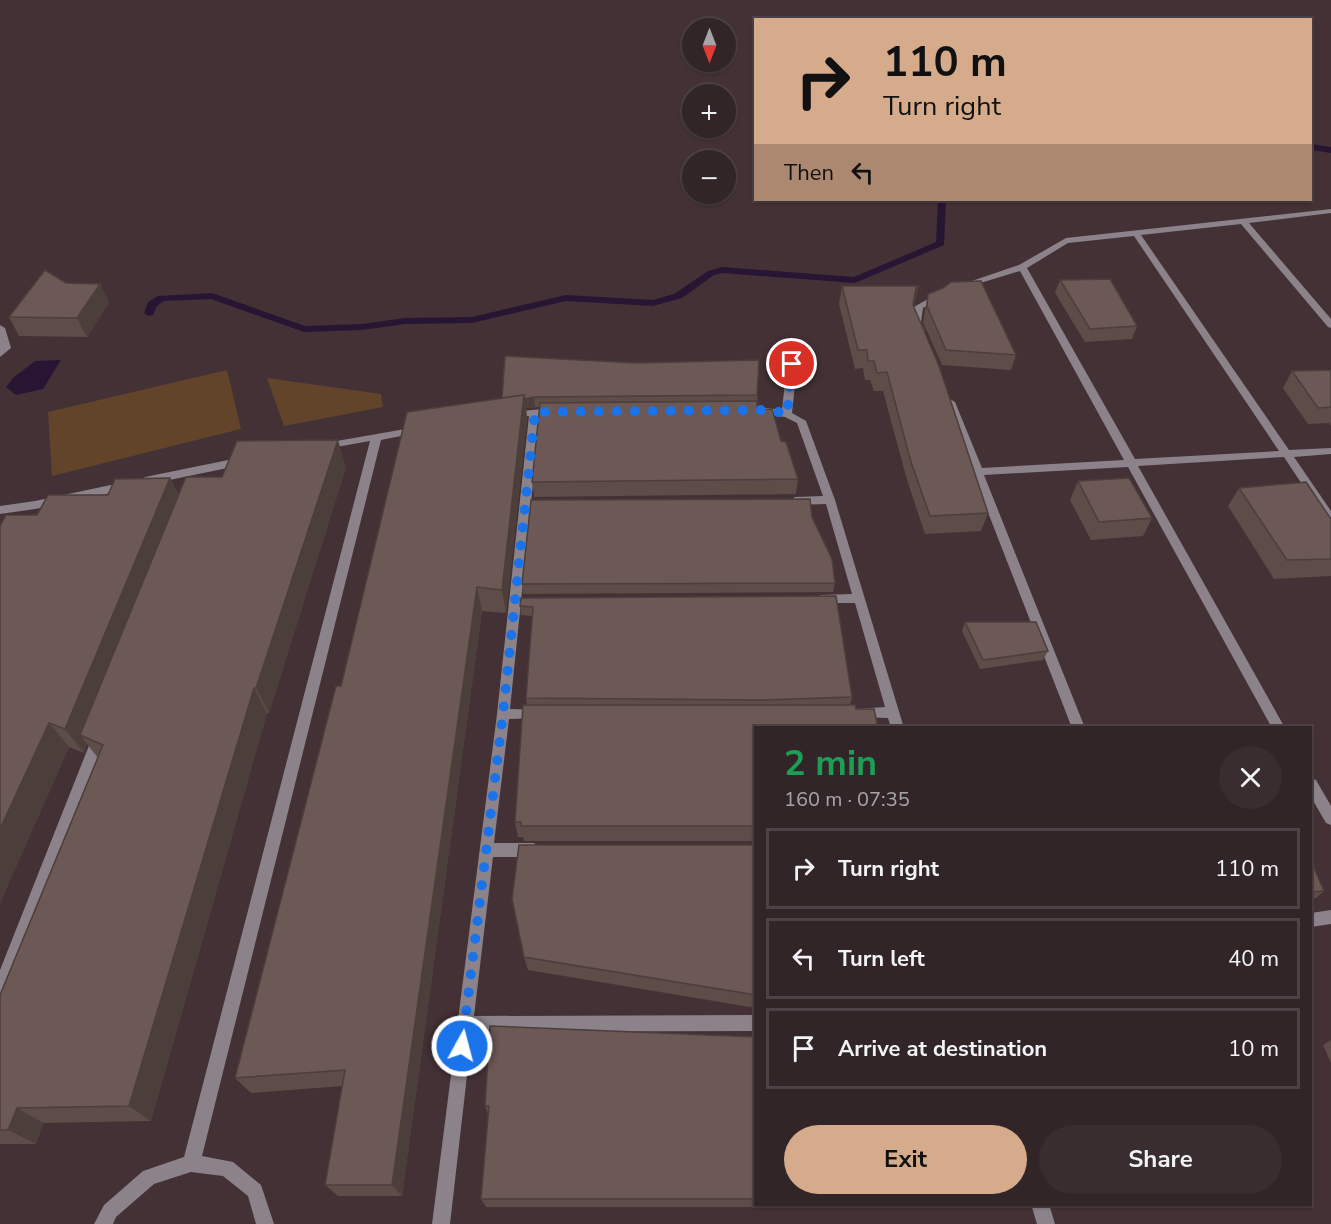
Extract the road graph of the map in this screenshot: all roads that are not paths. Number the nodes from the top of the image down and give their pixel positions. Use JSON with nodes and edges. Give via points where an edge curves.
{"nodes":[{"id":1,"x":1331,"y":211,"type":"edge"},
{"id":2,"x":1242,"y":220,"type":"junction"},
{"id":3,"x":1136,"y":233,"type":"junction"},
{"id":4,"x":1022,"y":267,"type":"junction"},
{"id":5,"x":957,"y":288,"type":"edge"},
{"id":6,"x":947,"y":291,"type":"edge"},
{"id":7,"x":1331,"y":325,"type":"edge"},
{"id":8,"x":0,"y":328,"type":"edge"},
{"id":9,"x":925,"y":343,"type":"edge"},
{"id":10,"x":0,"y":354,"type":"edge"},
{"id":11,"x":792,"y":364,"type":"dead end"},
{"id":12,"x":943,"y":386,"type":"edge"},
{"id":13,"x":746,"y":410,"type":"edge"},
{"id":14,"x":570,"y":411,"type":"edge"},
{"id":15,"x":535,"y":412,"type":"junction"},
{"id":16,"x":787,"y":414,"type":"junction"},
{"id":17,"x":501,"y":417,"type":"edge"},
{"id":18,"x":434,"y":427,"type":"edge"},
{"id":19,"x":377,"y":436,"type":"junction"},
{"id":20,"x":308,"y":449,"type":"edge"},
{"id":21,"x":1331,"y":451,"type":"edge"},
{"id":22,"x":1284,"y":453,"type":"junction"},
{"id":23,"x":251,"y":460,"type":"edge"},
{"id":24,"x":1132,"y":464,"type":"junction"},
{"id":25,"x":979,"y":472,"type":"junction"},
{"id":26,"x":830,"y":500,"type":"junction"},
{"id":27,"x":783,"y":501,"type":"edge"},
{"id":28,"x":0,"y":510,"type":"edge"},
{"id":29,"x":1331,"y":519,"type":"edge"},
{"id":30,"x":859,"y":598,"type":"junction"},
{"id":31,"x":812,"y":599,"type":"edge"},
{"id":32,"x":893,"y":712,"type":"junction"},
{"id":33,"x":848,"y":713,"type":"edge"},
{"id":34,"x":503,"y":714,"type":"junction"},
{"id":35,"x":549,"y":714,"type":"edge"},
{"id":36,"x":105,"y":723,"type":"edge"},
{"id":37,"x":897,"y":726,"type":"edge"},
{"id":38,"x":1078,"y":726,"type":"edge"},
{"id":39,"x":1279,"y":726,"type":"edge"},
{"id":40,"x":1312,"y":786,"type":"edge"},
{"id":41,"x":1331,"y":819,"type":"edge"},
{"id":42,"x":486,"y":850,"type":"junction"},
{"id":43,"x":545,"y":850,"type":"edge"},
{"id":44,"x":1331,"y":917,"type":"edge"},
{"id":45,"x":1312,"y":920,"type":"edge"},
{"id":46,"x":0,"y":990,"type":"edge"},
{"id":47,"x":754,"y":1023,"type":"edge"},
{"id":48,"x":465,"y":1024,"type":"junction"},
{"id":49,"x":191,"y":1163,"type":"junction"},
{"id":50,"x":1041,"y":1206,"type":"edge"},
{"id":51,"x":103,"y":1224,"type":"edge"},
{"id":52,"x":266,"y":1224,"type":"edge"},
{"id":53,"x":441,"y":1224,"type":"edge"},
{"id":54,"x":1046,"y":1224,"type":"edge"}],
"edges":[{"from":1,"to":2,"type":"street"},
{"from":2,"to":3,"type":"street"},
{"from":2,"to":7,"type":"street"},
{"from":3,"to":4,"type":"street","via":[[1066,240]]},
{"from":3,"to":22,"type":"street"},
{"from":4,"to":5,"type":"street"},
{"from":4,"to":24,"type":"street"},
{"from":6,"to":9,"type":"street","via":[[920,307],[916,322]]},
{"from":8,"to":10,"type":"street","via":[[6,348]]},
{"from":11,"to":16,"type":"street"},
{"from":12,"to":25,"type":"street"},
{"from":13,"to":16,"type":"street"},
{"from":14,"to":15,"type":"street"},
{"from":15,"to":17,"type":"street"},
{"from":15,"to":34,"type":"street","via":[[521,600]]},
{"from":16,"to":26,"type":"street","via":[[801,421]]},
{"from":18,"to":19,"type":"street"},
{"from":19,"to":20,"type":"street"},
{"from":19,"to":49,"type":"street"},
{"from":21,"to":22,"type":"street"},
{"from":22,"to":24,"type":"street"},
{"from":22,"to":29,"type":"street"},
{"from":23,"to":28,"type":"street","via":[[33,510]]},
{"from":24,"to":25,"type":"street"},
{"from":24,"to":39,"type":"street"},
{"from":25,"to":38,"type":"street"},
{"from":26,"to":27,"type":"street"},
{"from":26,"to":30,"type":"street"},
{"from":30,"to":31,"type":"street"},
{"from":30,"to":32,"type":"street"},
{"from":32,"to":33,"type":"street"},
{"from":32,"to":37,"type":"street"},
{"from":34,"to":35,"type":"street"},
{"from":34,"to":42,"type":"street"},
{"from":36,"to":46,"type":"street"},
{"from":40,"to":41,"type":"street"},
{"from":42,"to":43,"type":"street"},
{"from":42,"to":48,"type":"street"},
{"from":44,"to":45,"type":"street"},
{"from":47,"to":48,"type":"street"},
{"from":48,"to":53,"type":"street"},
{"from":49,"to":51,"type":"street","via":[[149,1178],[110,1211]]},
{"from":49,"to":52,"type":"street","via":[[228,1168],[255,1191]]},
{"from":50,"to":54,"type":"street"}]}
